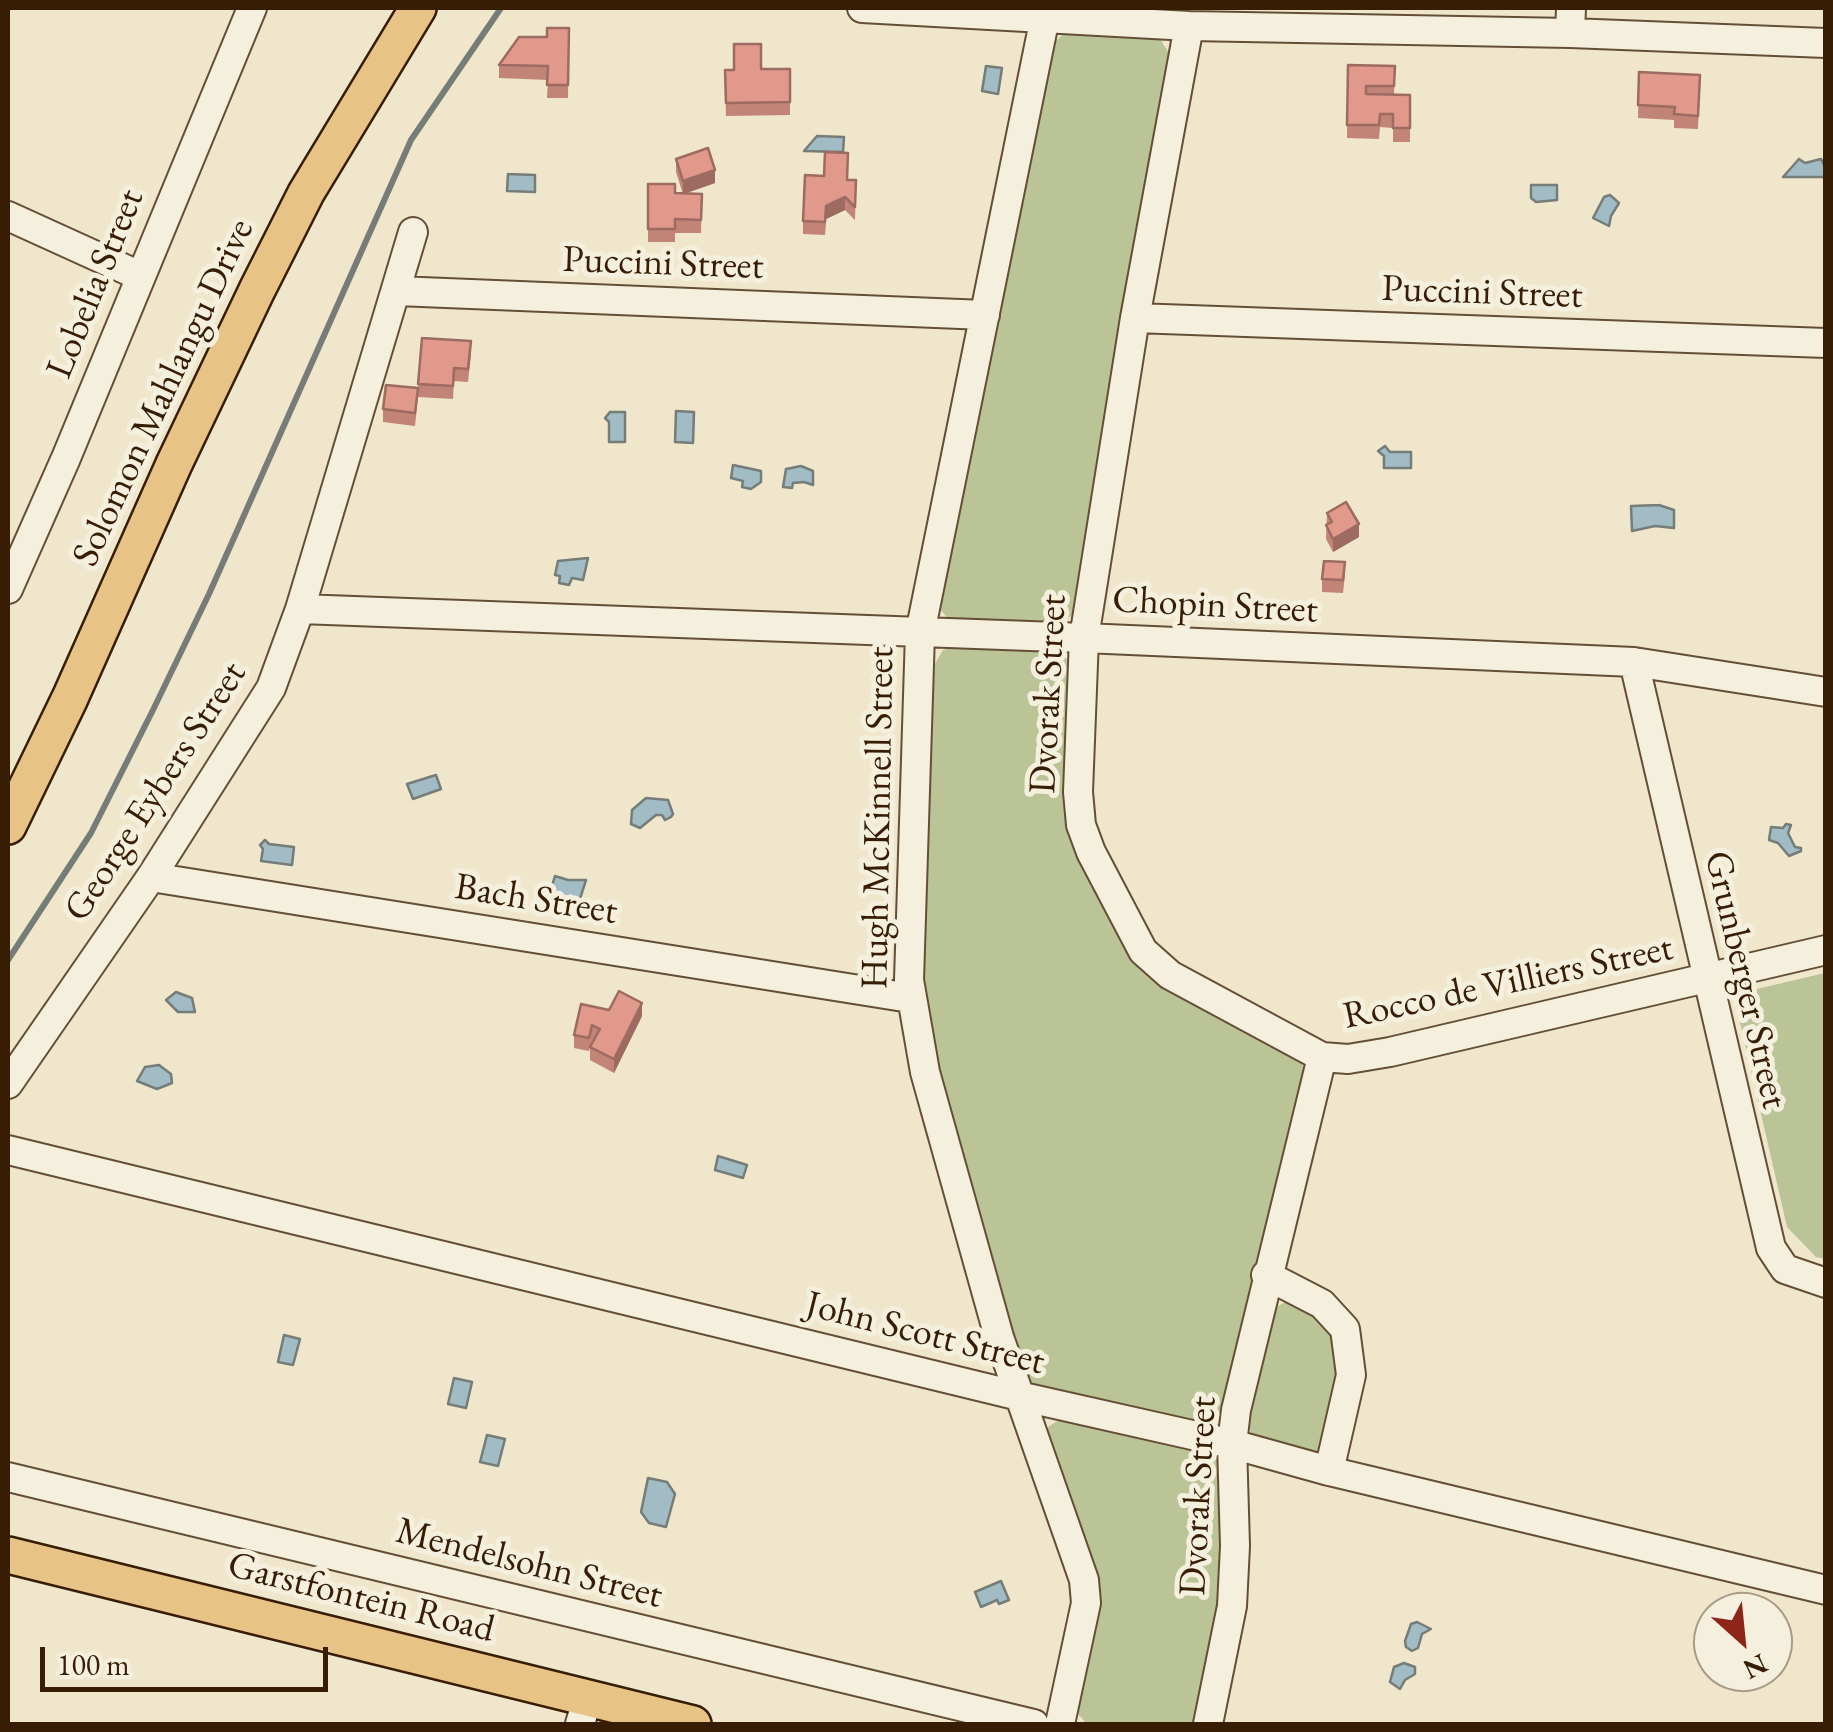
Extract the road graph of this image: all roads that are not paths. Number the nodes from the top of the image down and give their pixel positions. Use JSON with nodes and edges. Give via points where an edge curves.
{"nodes":[{"id":1,"x":252,"y":8,"type":"edge"},
{"id":2,"x":418,"y":8,"type":"edge"},
{"id":3,"x":862,"y":8,"type":"edge"},
{"id":4,"x":1045,"y":17,"type":"junction"},
{"id":5,"x":1571,"y":20,"type":"edge"},
{"id":6,"x":1189,"y":26,"type":"junction"},
{"id":7,"x":1826,"y":43,"type":"edge"},
{"id":8,"x":8,"y":216,"type":"edge"},
{"id":9,"x":413,"y":232,"type":"dead end"},
{"id":10,"x":140,"y":276,"type":"junction"},
{"id":11,"x":398,"y":291,"type":"junction"},
{"id":12,"x":985,"y":315,"type":"junction"},
{"id":13,"x":1135,"y":318,"type":"junction"},
{"id":14,"x":1826,"y":343,"type":"edge"},
{"id":15,"x":8,"y":589,"type":"edge"},
{"id":16,"x":300,"y":609,"type":"junction"},
{"id":17,"x":920,"y":633,"type":"junction"},
{"id":18,"x":1084,"y":638,"type":"junction"},
{"id":19,"x":1634,"y":662,"type":"junction"},
{"id":20,"x":1826,"y":692,"type":"edge"},
{"id":21,"x":8,"y":826,"type":"edge"},
{"id":22,"x":150,"y":877,"type":"junction"},
{"id":23,"x":1826,"y":950,"type":"edge"},
{"id":24,"x":1706,"y":978,"type":"junction"},
{"id":25,"x":910,"y":998,"type":"junction"},
{"id":26,"x":1322,"y":1057,"type":"junction"},
{"id":27,"x":8,"y":1084,"type":"edge"},
{"id":28,"x":8,"y":1150,"type":"edge"},
{"id":29,"x":1266,"y":1275,"type":"junction"},
{"id":30,"x":1826,"y":1282,"type":"edge"},
{"id":31,"x":1019,"y":1396,"type":"junction"},
{"id":32,"x":1232,"y":1444,"type":"junction"},
{"id":33,"x":1329,"y":1471,"type":"junction"},
{"id":34,"x":8,"y":1477,"type":"edge"},
{"id":35,"x":8,"y":1555,"type":"edge"},
{"id":36,"x":1826,"y":1590,"type":"edge"},
{"id":37,"x":583,"y":1712,"type":"edge"},
{"id":38,"x":693,"y":1724,"type":"edge"},
{"id":39,"x":1034,"y":1724,"type":"edge"},
{"id":40,"x":1060,"y":1724,"type":"edge"},
{"id":41,"x":1208,"y":1724,"type":"edge"}],
"edges":[{"from":1,"to":10,"type":"street","name":"Lobelia Street"},
{"from":2,"to":21,"type":"main road","name":"Solomon Mahlangu Drive","via":[[306,194],[257,290]]},
{"from":3,"to":4,"type":"street"},
{"from":4,"to":6,"type":"street"},
{"from":4,"to":12,"type":"street","name":"Hugh McKinnell Street"},
{"from":5,"to":6,"type":"street"},
{"from":5,"to":7,"type":"street"},
{"from":6,"to":13,"type":"street","name":"Dvorak Street"},
{"from":8,"to":10,"type":"street"},
{"from":9,"to":11,"type":"street","name":"George Eybers Street"},
{"from":10,"to":15,"type":"street","name":"Lobelia Street"},
{"from":11,"to":12,"type":"street","name":"Puccini Street"},
{"from":11,"to":16,"type":"street","name":"George Eybers Street"},
{"from":12,"to":17,"type":"street","name":"Hugh McKinnell Street"},
{"from":13,"to":14,"type":"street","name":"Puccini Street"},
{"from":13,"to":18,"type":"street","name":"Dvorak Street"},
{"from":16,"to":17,"type":"street","name":"Chopin Street"},
{"from":16,"to":22,"type":"street","name":"George Eybers Street","via":[[263,704]]},
{"from":17,"to":18,"type":"street","name":"Chopin Street"},
{"from":17,"to":25,"type":"street","name":"Hugh McKinnell Street"},
{"from":18,"to":19,"type":"street","name":"Chopin Street"},
{"from":18,"to":26,"type":"street","name":"Dvorak Street","via":[[1082,825],[1144,951],[1170,974]]},
{"from":19,"to":20,"type":"street","name":"Chopin Street"},
{"from":19,"to":24,"type":"street","name":"Grunberger Street"},
{"from":22,"to":25,"type":"street","name":"Bach Street"},
{"from":22,"to":27,"type":"street","name":"George Eybers Street"},
{"from":23,"to":24,"type":"street","name":"Rocco de Villiers Street"},
{"from":24,"to":26,"type":"street","name":"Rocco de Villiers Street","via":[[1366,1057]]},
{"from":24,"to":30,"type":"street","name":"Grunberger Street","via":[[1771,1248],[1785,1269]]},
{"from":25,"to":31,"type":"street","name":"Hugh McKinnell Street","via":[[925,1072]]},
{"from":26,"to":29,"type":"street","name":"Dvorak Street"},
{"from":28,"to":31,"type":"street","name":"John Scott Street"},
{"from":29,"to":32,"type":"street","name":"Dvorak Street"},
{"from":29,"to":33,"type":"street","via":[[1322,1304],[1344,1328],[1351,1375]]},
{"from":31,"to":32,"type":"street","name":"John Scott Street"},
{"from":31,"to":40,"type":"street","name":"Hugh McKinnell Street","via":[[1086,1589]]},
{"from":32,"to":33,"type":"street","name":"John Scott Street"},
{"from":32,"to":41,"type":"street","name":"Dvorak Street","via":[[1233,1595]]},
{"from":33,"to":36,"type":"street","name":"John Scott Street"},
{"from":34,"to":39,"type":"street","name":"Mendelsohn Street"},
{"from":35,"to":37,"type":"main road","name":"Garstfontein Road","via":[[278,1620]]},
{"from":37,"to":38,"type":"main road","name":"Garstfontein Road"}]}
